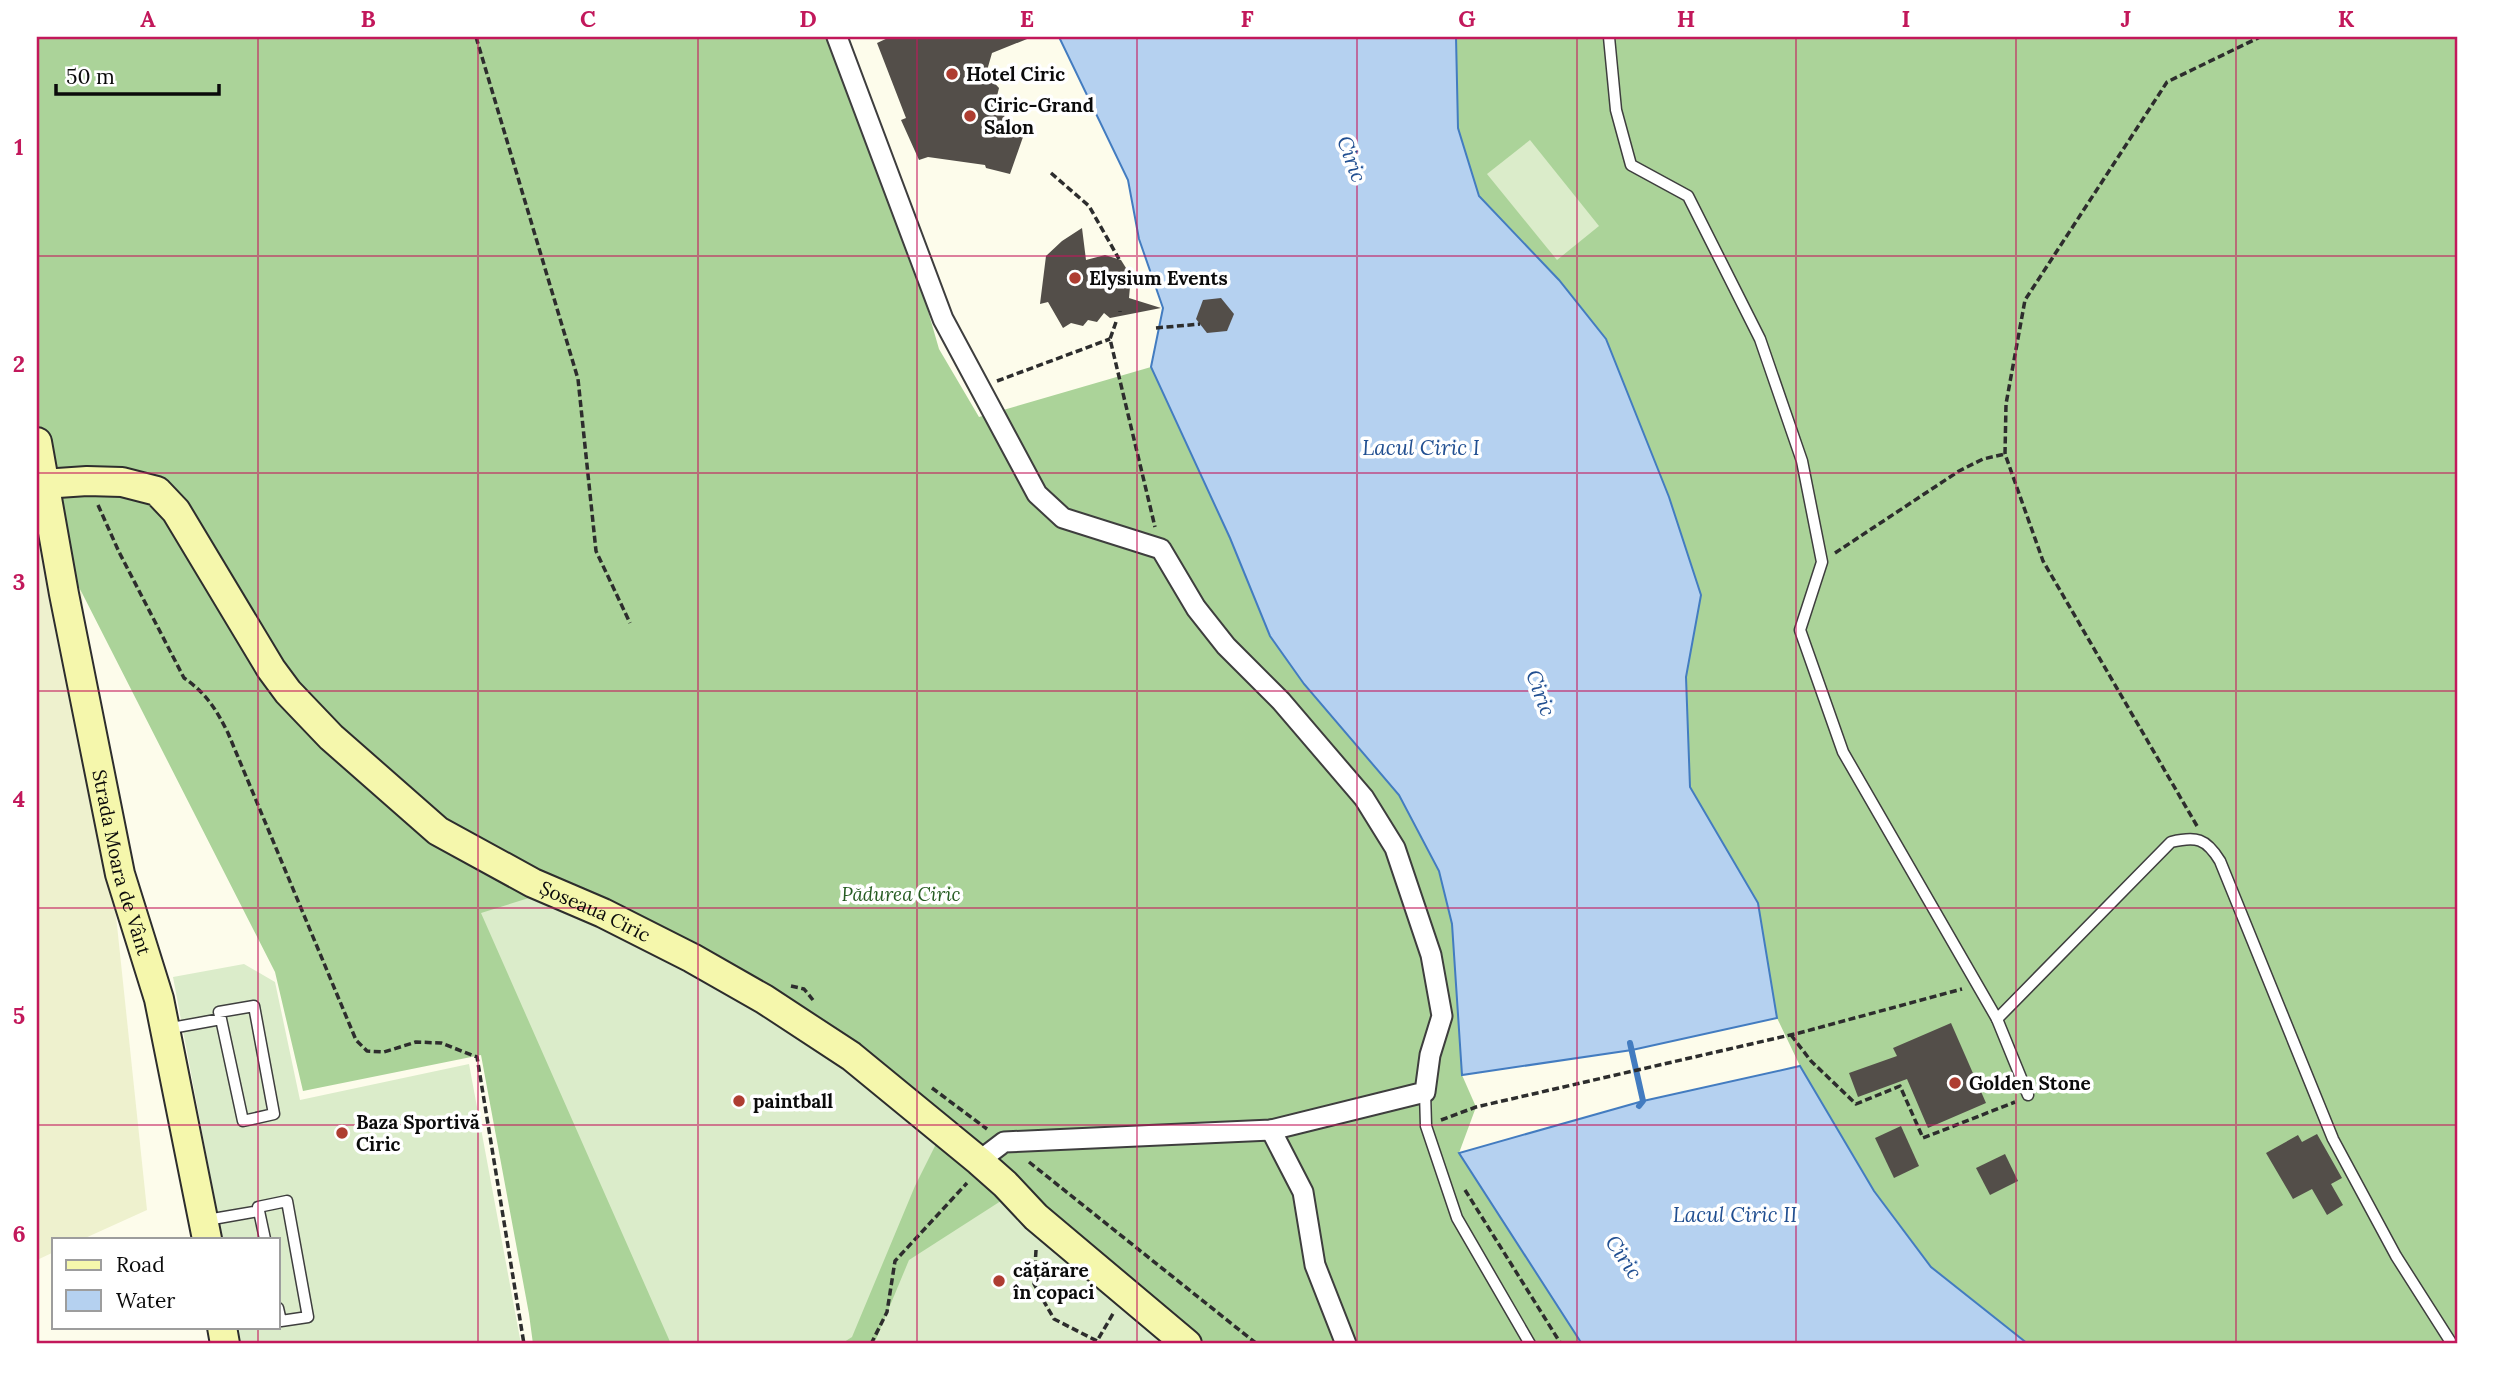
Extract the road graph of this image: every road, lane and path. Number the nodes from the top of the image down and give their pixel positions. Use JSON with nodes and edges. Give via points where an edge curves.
{"nodes":[{"id":1,"x":476,"y":37,"type":"edge"},
{"id":2,"x":837,"y":37,"type":"edge"},
{"id":3,"x":1609,"y":37,"type":"edge"},
{"id":4,"x":2260,"y":37,"type":"edge"},
{"id":5,"x":1051,"y":173,"type":"dead end"},
{"id":6,"x":1119,"y":259,"type":"dead end"},
{"id":7,"x":1130,"y":280,"type":"dead end"},
{"id":8,"x":1130,"y":287,"type":"dead end"},
{"id":9,"x":1116,"y":322,"type":"dead end"},
{"id":10,"x":1200,"y":324,"type":"dead end"},
{"id":11,"x":1156,"y":328,"type":"dead end"},
{"id":12,"x":1110,"y":339,"type":"junction"},
{"id":13,"x":981,"y":387,"type":"junction"},
{"id":14,"x":37,"y":442,"type":"edge"},
{"id":15,"x":2005,"y":454,"type":"junction"},
{"id":16,"x":87,"y":481,"type":"junction"},
{"id":17,"x":43,"y":484,"type":"junction"},
{"id":18,"x":1161,"y":549,"type":"junction"},
{"id":19,"x":1822,"y":562,"type":"junction"},
{"id":20,"x":630,"y":622,"type":"dead end"},
{"id":21,"x":2199,"y":839,"type":"junction"},
{"id":22,"x":1978,"y":984,"type":"junction"},
{"id":23,"x":221,"y":1019,"type":"junction"},
{"id":24,"x":1997,"y":1019,"type":"junction"},
{"id":25,"x":165,"y":1029,"type":"junction"},
{"id":26,"x":1791,"y":1035,"type":"junction"},
{"id":27,"x":1425,"y":1092,"type":"junction"},
{"id":28,"x":2028,"y":1095,"type":"dead end"},
{"id":29,"x":2013,"y":1103,"type":"dead end"},
{"id":30,"x":1426,"y":1126,"type":"junction"},
{"id":31,"x":1271,"y":1130,"type":"junction"},
{"id":32,"x":974,"y":1171,"type":"junction"},
{"id":33,"x":1460,"y":1181,"type":"dead end"},
{"id":34,"x":259,"y":1211,"type":"junction"},
{"id":35,"x":1036,"y":1217,"type":"junction"},
{"id":36,"x":205,"y":1230,"type":"edge"},
{"id":37,"x":265,"y":1238,"type":"edge"},
{"id":38,"x":1125,"y":1294,"type":"junction"},
{"id":39,"x":280,"y":1317,"type":"edge"},
{"id":40,"x":524,"y":1344,"type":"edge"},
{"id":41,"x":871,"y":1344,"type":"edge"},
{"id":42,"x":1186,"y":1344,"type":"edge"},
{"id":43,"x":1346,"y":1344,"type":"edge"},
{"id":44,"x":1530,"y":1344,"type":"edge"},
{"id":45,"x":1560,"y":1344,"type":"edge"},
{"id":46,"x":2452,"y":1344,"type":"edge"}],
"edges":[{"from":1,"to":20,"type":"path","via":[[578,379],[596,551]]},
{"from":2,"to":13,"type":"street","via":[[943,319]]},
{"from":3,"to":19,"type":"lane","via":[[1616,110],[1631,165],[1688,196],[1760,339],[1802,461]]},
{"from":4,"to":15,"type":"path","via":[[2167,82],[2025,300],[2006,404]]},
{"from":5,"to":6,"type":"path","via":[[1089,206]]},
{"from":7,"to":8,"type":"path"},
{"from":9,"to":12,"type":"path"},
{"from":10,"to":11,"type":"path"},
{"from":12,"to":13,"type":"path"},
{"from":12,"to":18,"type":"path"},
{"from":13,"to":18,"type":"street","via":[[1037,494],[1063,518]]},
{"from":14,"to":17,"type":"main road","name":"Strada Moara de Vânt"},
{"from":15,"to":19,"type":"path","via":[[1959,471]]},
{"from":15,"to":21,"type":"path","via":[[2043,561],[2197,825]]},
{"from":16,"to":17,"type":"main road","name":"Șoseaua Ciric"},
{"from":16,"to":32,"type":"main road","name":"Șoseaua Ciric","via":[[122,482],[158,491],[176,511],[288,692],[331,737],[438,831],[764,999],[851,1056]]},
{"from":16,"to":40,"type":"path","via":[[184,678],[216,708],[356,1040],[367,1051],[384,1052],[416,1042],[441,1043],[477,1057]]},
{"from":17,"to":25,"type":"main road","name":"Strada Moara de Vânt","via":[[120,874]]},
{"from":18,"to":27,"type":"street","via":[[1196,608],[1364,798],[1395,848],[1431,956],[1442,1016]]},
{"from":19,"to":22,"type":"lane","via":[[1800,630],[1843,752]]},
{"from":21,"to":24,"type":"lane","via":[[2171,842]]},
{"from":21,"to":46,"type":"lane","via":[[2220,861],[2333,1139],[2396,1256]]},
{"from":22,"to":24,"type":"lane"},
{"from":22,"to":26,"type":"path"},
{"from":23,"to":23,"type":"lane","via":[[243,1121],[274,1114],[254,1006],[219,1013]]},
{"from":23,"to":25,"type":"lane"},
{"from":24,"to":28,"type":"lane"},
{"from":25,"to":36,"type":"main road","name":"Strada Moara de Vânt"},
{"from":26,"to":29,"type":"path","via":[[1856,1104],[1900,1086],[1923,1138]]},
{"from":26,"to":30,"type":"path","via":[[1476,1107]]},
{"from":27,"to":30,"type":"lane"},
{"from":27,"to":31,"type":"street"},
{"from":30,"to":44,"type":"lane","via":[[1457,1219]]},
{"from":31,"to":32,"type":"street","via":[[1004,1142]]},
{"from":31,"to":43,"type":"street","via":[[1303,1192],[1315,1265]]},
{"from":32,"to":35,"type":"main road","name":"Șoseaua Ciric","via":[[1005,1184]]},
{"from":32,"to":41,"type":"path","via":[[895,1261],[887,1312]]},
{"from":33,"to":45,"type":"path"},
{"from":34,"to":36,"type":"lane"},
{"from":34,"to":37,"type":"lane"},
{"from":34,"to":39,"type":"lane","via":[[258,1207],[287,1201],[308,1317],[281,1321]]},
{"from":35,"to":38,"type":"main road","name":"Șoseaua Ciric"},
{"from":35,"to":38,"type":"path","via":[[1034,1284],[1054,1319],[1097,1341]]},
{"from":38,"to":42,"type":"main road","name":"Șoseaua Ciric"}]}
